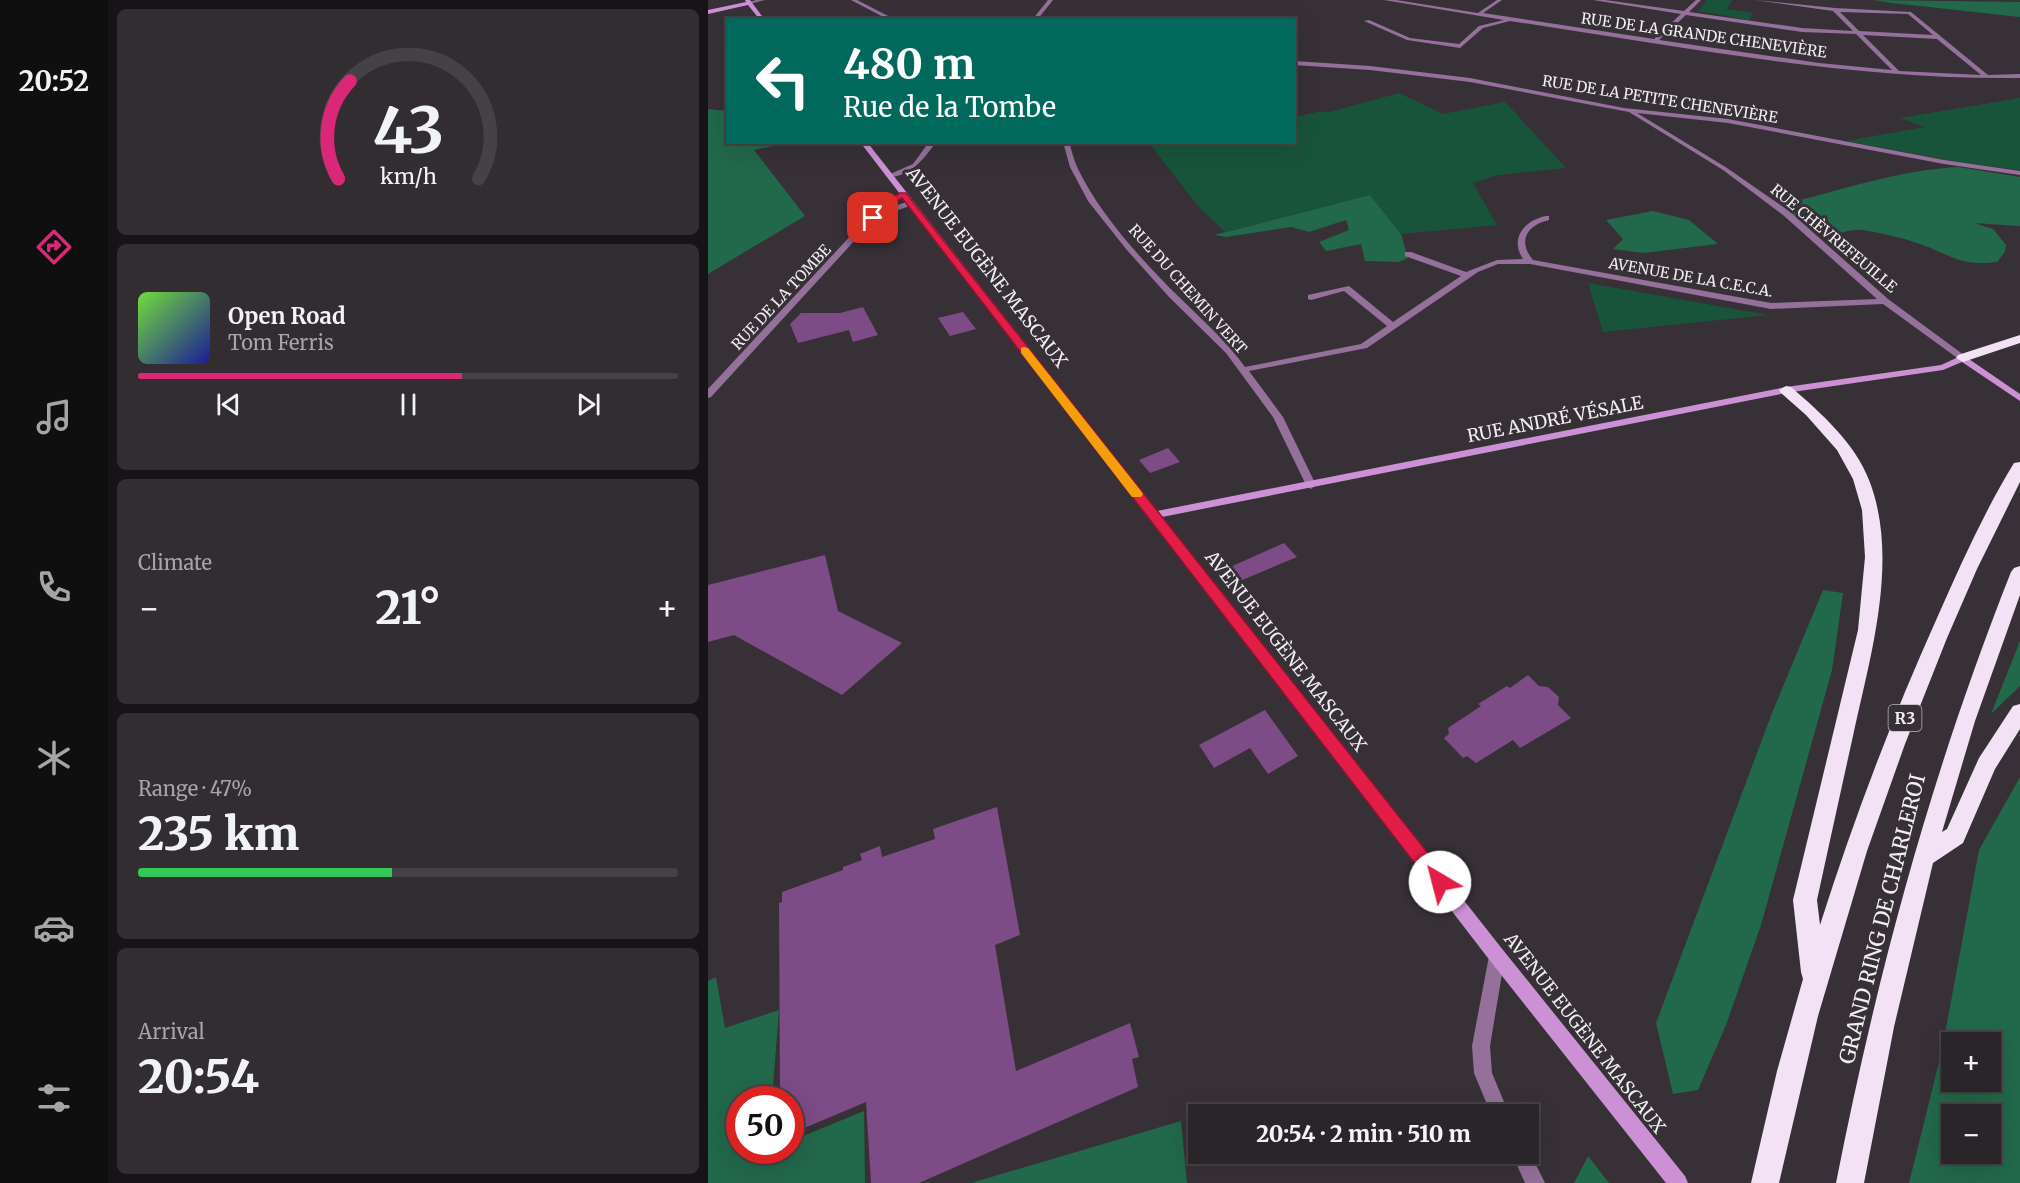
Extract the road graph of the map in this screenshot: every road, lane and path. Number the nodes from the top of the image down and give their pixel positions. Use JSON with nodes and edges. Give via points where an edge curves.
{"nodes":[{"id":1,"x":763,"y":0,"type":"edge"},
{"id":2,"x":853,"y":0,"type":"edge"},
{"id":3,"x":1051,"y":0,"type":"edge"},
{"id":4,"x":1386,"y":0,"type":"edge"},
{"id":5,"x":1500,"y":0,"type":"edge"},
{"id":6,"x":1595,"y":0,"type":"edge"},
{"id":7,"x":1699,"y":0,"type":"edge"},
{"id":8,"x":1756,"y":0,"type":"edge"},
{"id":9,"x":748,"y":1,"type":"edge"},
{"id":10,"x":1835,"y":10,"type":"junction"},
{"id":11,"x":708,"y":11,"type":"edge"},
{"id":12,"x":1480,"y":13,"type":"junction"},
{"id":13,"x":1685,"y":13,"type":"junction"},
{"id":14,"x":761,"y":18,"type":"edge"},
{"id":15,"x":890,"y":18,"type":"edge"},
{"id":16,"x":1036,"y":18,"type":"edge"},
{"id":17,"x":1512,"y":19,"type":"junction"},
{"id":18,"x":1367,"y":21,"type":"dead end"},
{"id":19,"x":1862,"y":34,"type":"junction"},
{"id":20,"x":1937,"y":37,"type":"junction"},
{"id":21,"x":1655,"y":41,"type":"junction"},
{"id":22,"x":1296,"y":63,"type":"edge"},
{"id":23,"x":1898,"y":73,"type":"junction"},
{"id":24,"x":1986,"y":76,"type":"junction"},
{"id":25,"x":2020,"y":76,"type":"edge"},
{"id":26,"x":1624,"y":110,"type":"junction"},
{"id":27,"x":865,"y":144,"type":"edge"},
{"id":28,"x":931,"y":144,"type":"edge"},
{"id":29,"x":1067,"y":144,"type":"edge"},
{"id":30,"x":2020,"y":173,"type":"edge"},
{"id":31,"x":890,"y":176,"type":"junction"},
{"id":32,"x":906,"y":199,"type":"junction"},
{"id":33,"x":1546,"y":218,"type":"dead end"},
{"id":34,"x":1408,"y":254,"type":"dead end"},
{"id":35,"x":1530,"y":262,"type":"junction"},
{"id":36,"x":1467,"y":275,"type":"junction"},
{"id":37,"x":1311,"y":297,"type":"dead end"},
{"id":38,"x":1885,"y":301,"type":"junction"},
{"id":39,"x":1392,"y":326,"type":"junction"},
{"id":40,"x":2020,"y":339,"type":"edge"},
{"id":41,"x":1963,"y":358,"type":"junction"},
{"id":42,"x":1242,"y":370,"type":"junction"},
{"id":43,"x":1786,"y":390,"type":"junction"},
{"id":44,"x":708,"y":394,"type":"edge"},
{"id":45,"x":2020,"y":398,"type":"edge"},
{"id":46,"x":2020,"y":466,"type":"edge"},
{"id":47,"x":1311,"y":485,"type":"junction"},
{"id":48,"x":1153,"y":515,"type":"junction"},
{"id":49,"x":2020,"y":572,"type":"edge"},
{"id":50,"x":2020,"y":712,"type":"edge"},
{"id":51,"x":1923,"y":857,"type":"junction"},
{"id":52,"x":1497,"y":956,"type":"junction"},
{"id":53,"x":1814,"y":980,"type":"junction"},
{"id":54,"x":1496,"y":1104,"type":"edge"},
{"id":55,"x":1526,"y":1164,"type":"edge"},
{"id":56,"x":1767,"y":1170,"type":"edge"},
{"id":57,"x":1535,"y":1183,"type":"edge"},
{"id":58,"x":1678,"y":1183,"type":"edge"},
{"id":59,"x":1850,"y":1183,"type":"edge"}],
"edges":[{"from":1,"to":9,"type":"street"},
{"from":2,"to":15,"type":"street"},
{"from":3,"to":16,"type":"street"},
{"from":4,"to":12,"type":"street","name":"RUE DE LA GRANDE CHENEVIÈRE"},
{"from":5,"to":12,"type":"street"},
{"from":6,"to":13,"type":"street"},
{"from":7,"to":13,"type":"street"},
{"from":8,"to":10,"type":"street"},
{"from":9,"to":11,"type":"main road"},
{"from":9,"to":14,"type":"main road"},
{"from":10,"to":19,"type":"street"},
{"from":10,"to":20,"type":"street","via":[[1909,13]]},
{"from":12,"to":17,"type":"street","name":"RUE DE LA GRANDE CHENEVIÈRE"},
{"from":13,"to":19,"type":"street","via":[[1802,30]]},
{"from":13,"to":21,"type":"street"},
{"from":17,"to":18,"type":"street","via":[[1481,27],[1460,46],[1409,39]]},
{"from":17,"to":21,"type":"street","name":"RUE DE LA GRANDE CHENEVIÈRE"},
{"from":19,"to":20,"type":"street"},
{"from":19,"to":23,"type":"street"},
{"from":20,"to":24,"type":"street"},
{"from":21,"to":23,"type":"street","name":"RUE DE LA GRANDE CHENEVIÈRE"},
{"from":22,"to":26,"type":"street","name":"RUE DE LA PETITE CHENEVIÈRE","via":[[1470,80]]},
{"from":23,"to":24,"type":"street","name":"RUE DE LA GRANDE CHENEVIÈRE"},
{"from":24,"to":25,"type":"street","name":"RUE DE LA GRANDE CHENEVIÈRE"},
{"from":26,"to":30,"type":"street","name":"RUE DE LA PETITE CHENEVIÈRE","via":[[1728,121]]},
{"from":26,"to":38,"type":"street","name":"RUE CHÈVREFEUILLE","via":[[1725,169],[1777,207]]},
{"from":27,"to":31,"type":"main road","name":"AVENUE EUGÈNE MASCAUX"},
{"from":28,"to":31,"type":"street","via":[[915,165]]},
{"from":29,"to":42,"type":"street","name":"RUE DU CHEMIN VERT","via":[[1073,167],[1091,199],[1129,247],[1229,351]]},
{"from":31,"to":32,"type":"main road","name":"AVENUE EUGÈNE MASCAUX"},
{"from":32,"to":44,"type":"street","name":"RUE DE LA TOMBE","via":[[873,218]]},
{"from":32,"to":48,"type":"main road","name":"AVENUE EUGÈNE MASCAUX"},
{"from":33,"to":35,"type":"street","via":[[1539,218],[1524,232],[1523,255]]},
{"from":34,"to":36,"type":"street"},
{"from":35,"to":36,"type":"street","name":"AVENUE DE LA C.E.C.A.","via":[[1500,260]]},
{"from":35,"to":38,"type":"street","name":"AVENUE DE LA C.E.C.A.","via":[[1771,306]]},
{"from":36,"to":39,"type":"street","name":"AVENUE DE LA C.E.C.A."},
{"from":37,"to":39,"type":"street","via":[[1346,288]]},
{"from":38,"to":41,"type":"street","name":"RUE CHÈVREFEUILLE"},
{"from":39,"to":42,"type":"street","name":"AVENUE DE LA C.E.C.A.","via":[[1364,346]]},
{"from":40,"to":41,"type":"highway"},
{"from":41,"to":43,"type":"main road","name":"RUE ANDRÉ VÉSALE","via":[[1943,367]]},
{"from":41,"to":45,"type":"main road","name":"RUE CHÈVREFEUILLE"},
{"from":42,"to":47,"type":"street","name":"RUE DU CHEMIN VERT","via":[[1278,417]]},
{"from":43,"to":47,"type":"main road","name":"RUE ANDRÉ VÉSALE"},
{"from":43,"to":53,"type":"highway","via":[[1844,448],[1861,479],[1870,510],[1874,557],[1867,630],[1805,900]]},
{"from":46,"to":53,"type":"highway","name":"GRAND RING DE CHARLEROI","number":"R3","via":[[1973,557],[1926,662],[1861,833]]},
{"from":47,"to":48,"type":"main road","name":"RUE ANDRÉ VÉSALE"},
{"from":48,"to":52,"type":"main road","name":"AVENUE EUGÈNE MASCAUX"},
{"from":49,"to":51,"type":"highway","name":"GRAND RING DE CHARLEROI","via":[[1976,684]]},
{"from":50,"to":51,"type":"highway","via":[[1986,764],[1955,836]]},
{"from":51,"to":59,"type":"highway","name":"GRAND RING DE CHARLEROI"},
{"from":52,"to":54,"type":"street","via":[[1481,1046],[1483,1073]]},
{"from":52,"to":58,"type":"main road","name":"AVENUE EUGÈNE MASCAUX"},
{"from":53,"to":56,"type":"highway","name":"GRAND RING DE CHARLEROI","number":"R3"},
{"from":55,"to":57,"type":"street"}]}
